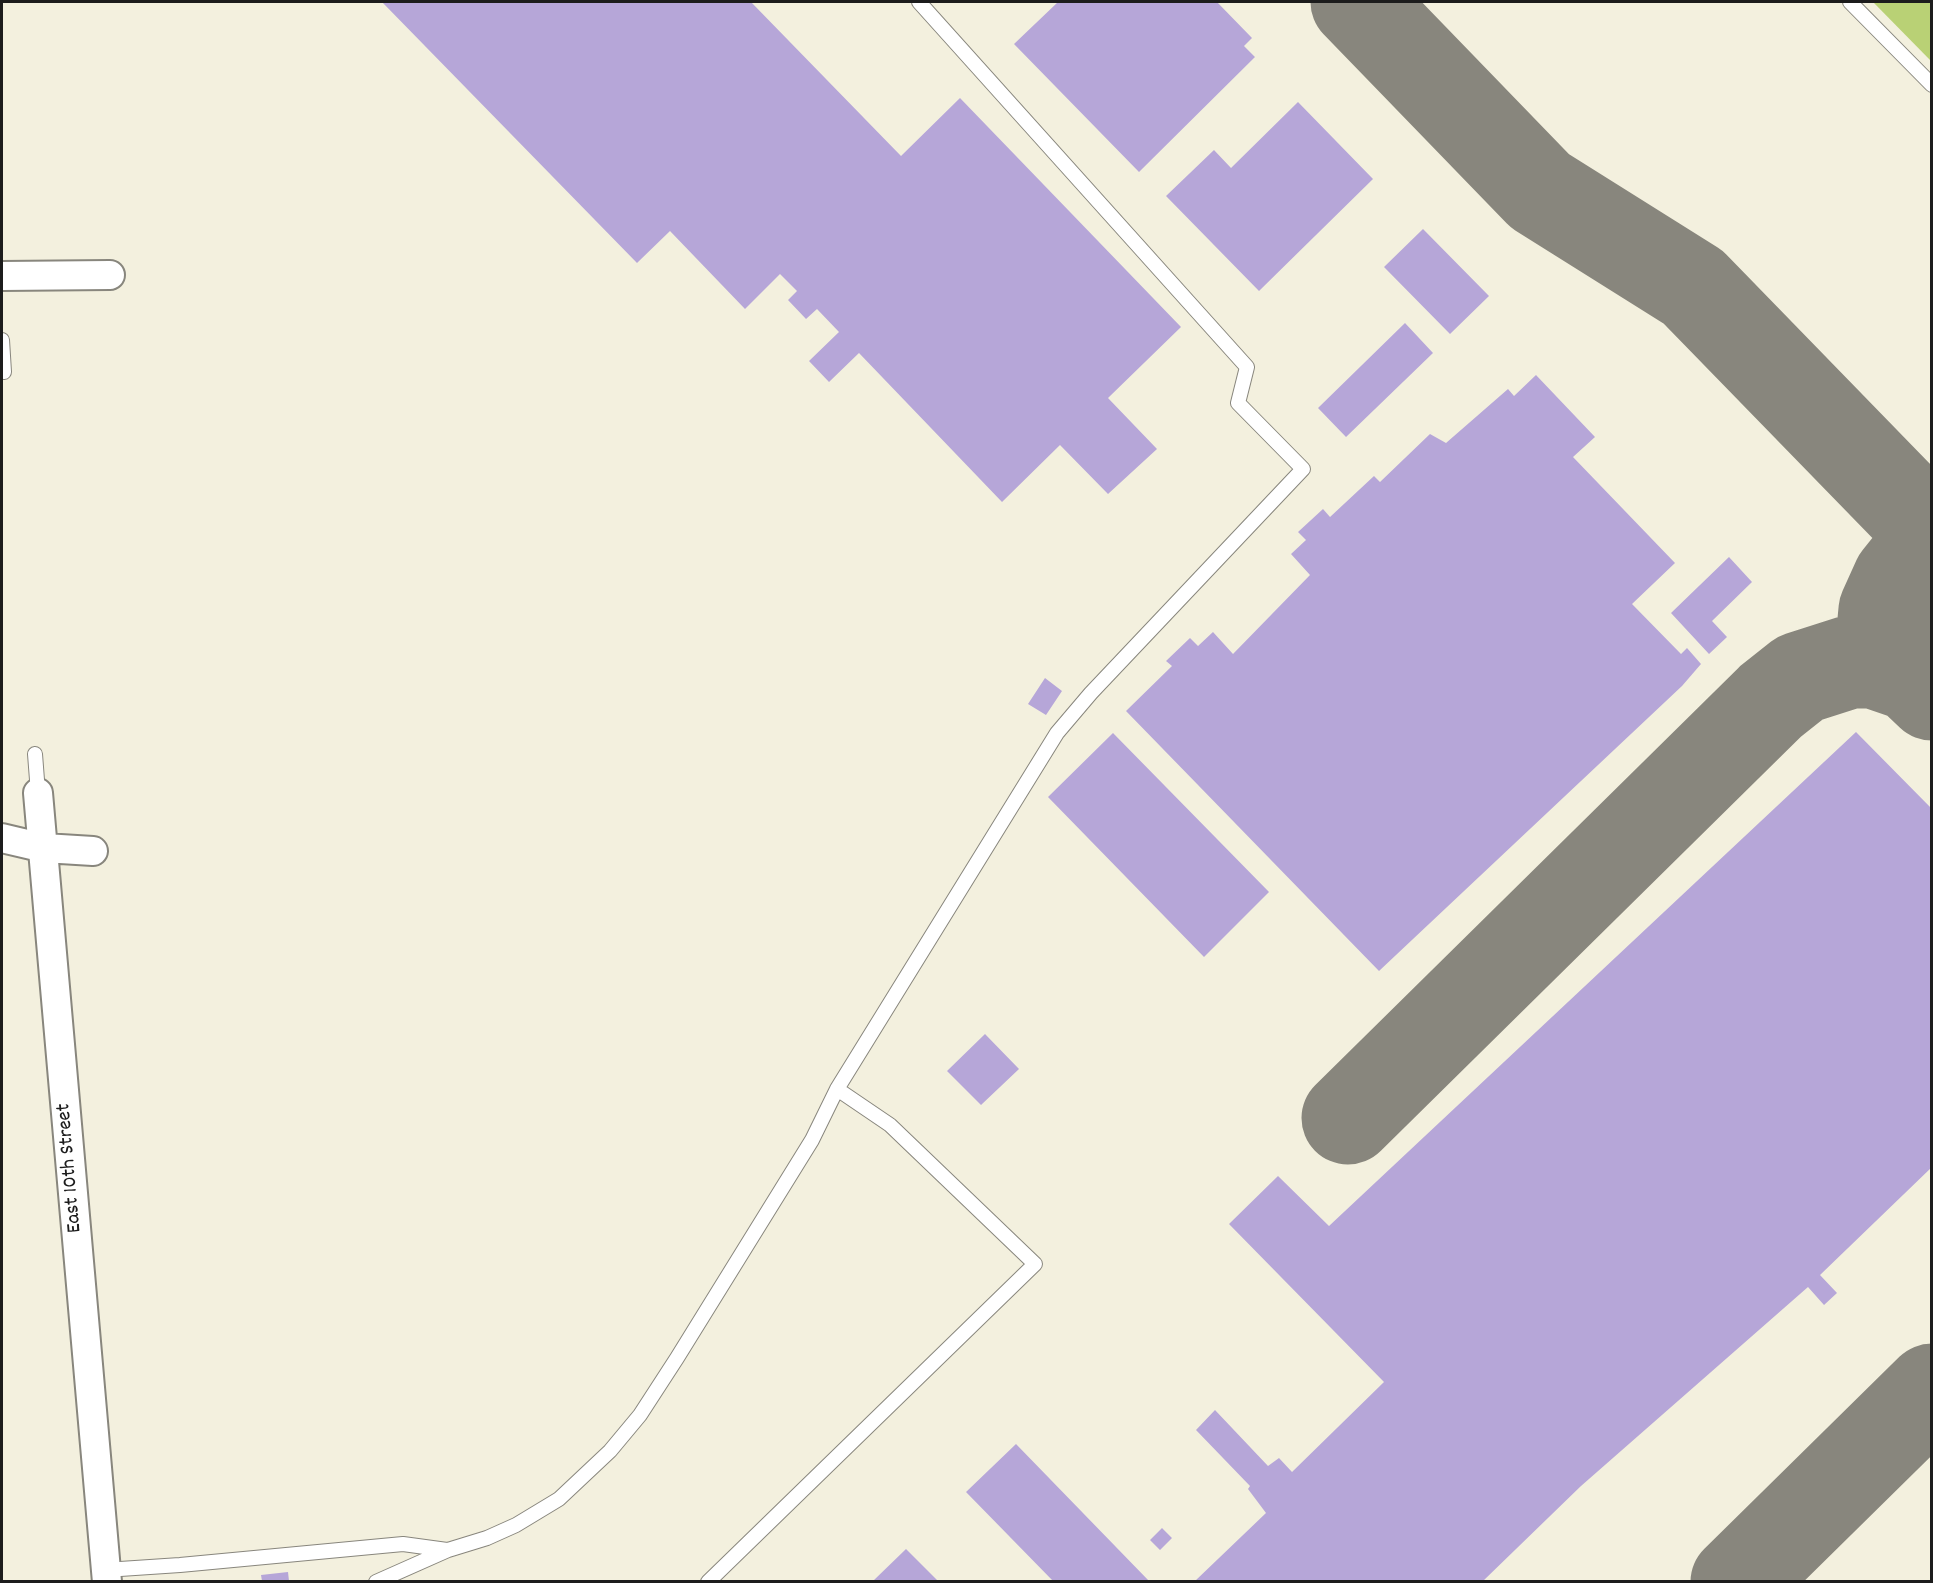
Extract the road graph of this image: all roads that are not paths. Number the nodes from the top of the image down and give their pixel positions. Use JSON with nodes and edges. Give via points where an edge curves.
{"nodes":[{"id":1,"x":919,"y":2,"type":"edge"},
{"id":2,"x":1850,"y":2,"type":"edge"},
{"id":3,"x":1932,"y":85,"type":"edge"},
{"id":4,"x":110,"y":275,"type":"dead end"},
{"id":5,"x":2,"y":276,"type":"edge"},
{"id":6,"x":2,"y":340,"type":"edge"},
{"id":7,"x":4,"y":372,"type":"dead end"},
{"id":8,"x":35,"y":754,"type":"dead end"},
{"id":9,"x":38,"y":793,"type":"joint"},
{"id":10,"x":2,"y":838,"type":"edge"},
{"id":11,"x":44,"y":848,"type":"junction"},
{"id":12,"x":93,"y":851,"type":"dead end"},
{"id":13,"x":837,"y":1089,"type":"junction"},
{"id":14,"x":448,"y":1550,"type":"junction"},
{"id":15,"x":106,"y":1576,"type":"edge"},
{"id":16,"x":376,"y":1581,"type":"edge"},
{"id":17,"x":708,"y":1581,"type":"edge"}],
"edges":[{"from":1,"to":13,"type":"lane","via":[[1247,367],[1238,403],[1303,469],[1057,733]]},
{"from":2,"to":3,"type":"lane"},
{"from":4,"to":5,"type":"street"},
{"from":6,"to":7,"type":"lane"},
{"from":8,"to":9,"type":"lane","name":"East 10th Street"},
{"from":9,"to":11,"type":"street","name":"East 10th Street"},
{"from":10,"to":11,"type":"street"},
{"from":11,"to":12,"type":"street"},
{"from":11,"to":15,"type":"street","name":"East 10th Street"},
{"from":13,"to":14,"type":"lane","via":[[812,1140],[677,1358],[640,1415],[610,1451],[559,1499],[516,1525]]},
{"from":13,"to":17,"type":"lane","via":[[890,1125],[1035,1264]]},
{"from":14,"to":15,"type":"lane","via":[[403,1544],[180,1565]]},
{"from":14,"to":16,"type":"lane"}]}
